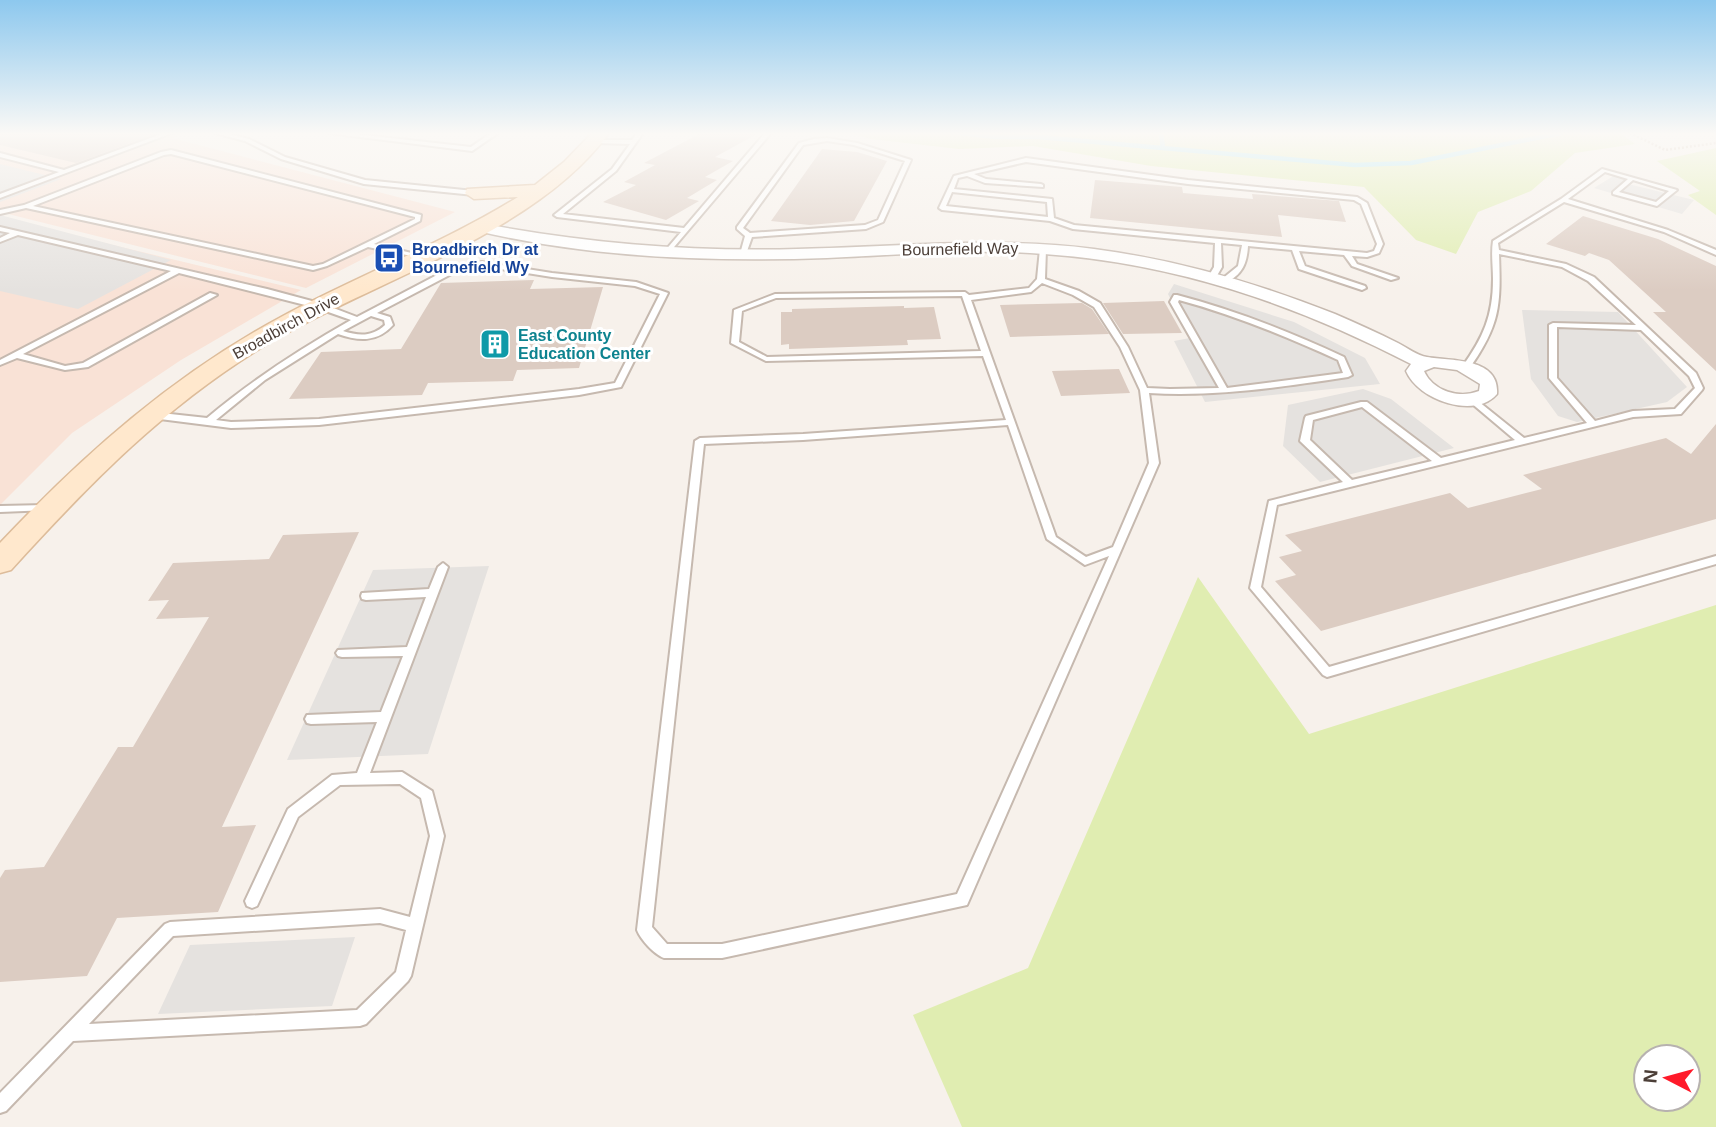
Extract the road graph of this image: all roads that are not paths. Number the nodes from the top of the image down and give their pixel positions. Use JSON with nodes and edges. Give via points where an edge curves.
{"nodes":[{"id":1,"x":28,"y":186,"type":"edge"},
{"id":2,"x":79,"y":186,"type":"edge"},
{"id":3,"x":301,"y":186,"type":"edge"},
{"id":4,"x":400,"y":186,"type":"edge"},
{"id":5,"x":546,"y":186,"type":"edge"},
{"id":6,"x":595,"y":186,"type":"edge"},
{"id":7,"x":723,"y":186,"type":"edge"},
{"id":8,"x":770,"y":186,"type":"edge"},
{"id":9,"x":897,"y":186,"type":"edge"},
{"id":10,"x":952,"y":186,"type":"edge"},
{"id":11,"x":1036,"y":186,"type":"edge"},
{"id":12,"x":1041,"y":186,"type":"dead end"},
{"id":13,"x":1226,"y":186,"type":"edge"},
{"id":14,"x":1583,"y":186,"type":"edge"},
{"id":15,"x":1623,"y":186,"type":"edge"},
{"id":16,"x":1658,"y":186,"type":"edge"},
{"id":17,"x":542,"y":189,"type":"junction"},
{"id":18,"x":950,"y":190,"type":"junction"},
{"id":19,"x":474,"y":193,"type":"junction"},
{"id":20,"x":0,"y":196,"type":"edge"},
{"id":21,"x":1563,"y":200,"type":"junction"},
{"id":22,"x":26,"y":206,"type":"junction"},
{"id":23,"x":0,"y":212,"type":"edge"},
{"id":24,"x":1051,"y":219,"type":"junction"},
{"id":25,"x":488,"y":222,"type":"junction"},
{"id":26,"x":0,"y":229,"type":"edge"},
{"id":27,"x":685,"y":230,"type":"junction"},
{"id":28,"x":17,"y":233,"type":"junction"},
{"id":29,"x":749,"y":235,"type":"junction"},
{"id":30,"x":0,"y":240,"type":"edge"},
{"id":31,"x":1218,"y":242,"type":"junction"},
{"id":32,"x":1245,"y":244,"type":"junction"},
{"id":33,"x":368,"y":245,"type":"junction"},
{"id":34,"x":1043,"y":249,"type":"junction"},
{"id":35,"x":1295,"y":249,"type":"junction"},
{"id":36,"x":1495,"y":251,"type":"junction"},
{"id":37,"x":667,"y":252,"type":"junction"},
{"id":38,"x":1716,"y":253,"type":"edge"},
{"id":39,"x":743,"y":254,"type":"junction"},
{"id":40,"x":1347,"y":254,"type":"junction"},
{"id":41,"x":421,"y":256,"type":"junction"},
{"id":42,"x":179,"y":270,"type":"junction"},
{"id":43,"x":1394,"y":278,"type":"dead end"},
{"id":44,"x":1219,"y":279,"type":"junction"},
{"id":45,"x":1041,"y":280,"type":"junction"},
{"id":46,"x":1362,"y":288,"type":"dead end"},
{"id":47,"x":213,"y":295,"type":"dead end"},
{"id":48,"x":967,"y":298,"type":"junction"},
{"id":49,"x":320,"y":306,"type":"junction"},
{"id":50,"x":370,"y":313,"type":"junction"},
{"id":51,"x":357,"y":320,"type":"junction"},
{"id":52,"x":1643,"y":328,"type":"junction"},
{"id":53,"x":337,"y":331,"type":"junction"},
{"id":54,"x":986,"y":353,"type":"junction"},
{"id":55,"x":16,"y":355,"type":"junction"},
{"id":56,"x":0,"y":363,"type":"edge"},
{"id":57,"x":1424,"y":363,"type":"junction"},
{"id":58,"x":1466,"y":367,"type":"junction"},
{"id":59,"x":1144,"y":390,"type":"junction"},
{"id":60,"x":1224,"y":390,"type":"junction"},
{"id":61,"x":1473,"y":400,"type":"junction"},
{"id":62,"x":149,"y":415,"type":"junction"},
{"id":63,"x":209,"y":421,"type":"junction"},
{"id":64,"x":1012,"y":422,"type":"junction"},
{"id":65,"x":1593,"y":424,"type":"junction"},
{"id":66,"x":1522,"y":441,"type":"junction"},
{"id":67,"x":1440,"y":462,"type":"junction"},
{"id":68,"x":1350,"y":484,"type":"junction"},
{"id":69,"x":50,"y":508,"type":"junction"},
{"id":70,"x":0,"y":509,"type":"edge"},
{"id":71,"x":1117,"y":549,"type":"junction"},
{"id":72,"x":1716,"y":560,"type":"edge"},
{"id":73,"x":0,"y":562,"type":"edge"},
{"id":74,"x":443,"y":567,"type":"dead end"},
{"id":75,"x":433,"y":593,"type":"junction"},
{"id":76,"x":366,"y":596,"type":"dead end"},
{"id":77,"x":411,"y":651,"type":"junction"},
{"id":78,"x":342,"y":653,"type":"dead end"},
{"id":79,"x":386,"y":717,"type":"junction"},
{"id":80,"x":311,"y":719,"type":"dead end"},
{"id":81,"x":362,"y":778,"type":"junction"},
{"id":82,"x":252,"y":901,"type":"dead end"},
{"id":83,"x":415,"y":925,"type":"junction"},
{"id":84,"x":69,"y":1033,"type":"junction"},
{"id":85,"x":0,"y":1105,"type":"edge"}],
"edges":[{"from":1,"to":20,"type":"lane"},
{"from":2,"to":22,"type":"lane"},
{"from":3,"to":33,"type":"lane","via":[[419,216]]},
{"from":4,"to":19,"type":"lane"},
{"from":5,"to":17,"type":"street","name":"Broadbirch Drive"},
{"from":6,"to":27,"type":"lane","via":[[558,215]]},
{"from":7,"to":27,"type":"lane"},
{"from":8,"to":29,"type":"lane","via":[[739,228]]},
{"from":9,"to":29,"type":"lane","via":[[881,221],[866,227]]},
{"from":10,"to":18,"type":"lane"},
{"from":11,"to":12,"type":"lane"},
{"from":13,"to":40,"type":"lane","via":[[1355,198],[1364,203],[1380,244],[1377,252]]},
{"from":14,"to":21,"type":"lane"},
{"from":15,"to":16,"type":"lane","via":[[1615,193],[1657,204],[1674,190]]},
{"from":17,"to":19,"type":"street"},
{"from":17,"to":25,"type":"street","name":"Broadbirch Drive"},
{"from":18,"to":24,"type":"lane","via":[[1049,200]]},
{"from":18,"to":24,"type":"lane","via":[[942,208]]},
{"from":19,"to":25,"type":"street","via":[[493,202]]},
{"from":21,"to":36,"type":"lane","via":[[1495,242]]},
{"from":21,"to":38,"type":"lane","via":[[1666,231]]},
{"from":22,"to":23,"type":"lane"},
{"from":22,"to":33,"type":"lane","via":[[313,268]]},
{"from":24,"to":31,"type":"lane","via":[[1073,227]]},
{"from":25,"to":37,"type":"street","name":"Bournefield Way","via":[[574,244]]},
{"from":25,"to":41,"type":"street","name":"Broadbirch Drive"},
{"from":26,"to":28,"type":"lane"},
{"from":27,"to":37,"type":"lane"},
{"from":28,"to":30,"type":"lane"},
{"from":28,"to":42,"type":"lane"},
{"from":29,"to":39,"type":"lane"},
{"from":31,"to":32,"type":"lane"},
{"from":31,"to":44,"type":"lane"},
{"from":32,"to":35,"type":"lane"},
{"from":32,"to":44,"type":"lane","via":[[1244,264],[1237,273]]},
{"from":33,"to":41,"type":"lane"},
{"from":34,"to":39,"type":"street","name":"Bournefield Way","via":[[961,246]]},
{"from":34,"to":44,"type":"street","name":"Bournefield Way","via":[[1128,259]]},
{"from":34,"to":45,"type":"lane"},
{"from":35,"to":40,"type":"lane"},
{"from":35,"to":46,"type":"lane","via":[[1302,267]]},
{"from":36,"to":52,"type":"lane","via":[[1564,265],[1591,279]]},
{"from":36,"to":58,"type":"lane","via":[[1497,311],[1485,344]]},
{"from":37,"to":39,"type":"street","name":"Bournefield Way"},
{"from":40,"to":43,"type":"lane","via":[[1354,265]]},
{"from":41,"to":49,"type":"street","name":"Broadbirch Drive"},
{"from":42,"to":49,"type":"lane"},
{"from":42,"to":55,"type":"lane"},
{"from":44,"to":57,"type":"street","name":"Bournefield Way","via":[[1332,319]]},
{"from":45,"to":48,"type":"lane","via":[[1031,290]]},
{"from":45,"to":59,"type":"lane","via":[[1097,305]]},
{"from":47,"to":55,"type":"lane","via":[[85,365],[65,368]]},
{"from":48,"to":54,"type":"lane"},
{"from":48,"to":54,"type":"lane","via":[[965,294],[775,296],[738,310],[736,344],[765,359]]},
{"from":49,"to":51,"type":"lane"},
{"from":49,"to":62,"type":"street","name":"Broadbirch Drive","via":[[228,357]]},
{"from":50,"to":51,"type":"lane"},
{"from":50,"to":53,"type":"lane","via":[[387,319],[389,325],[363,338]]},
{"from":50,"to":63,"type":"lane","via":[[459,267],[482,264],[636,284],[664,293],[618,385],[319,422],[231,425]]},
{"from":51,"to":53,"type":"lane"},
{"from":52,"to":65,"type":"lane","via":[[1693,375],[1699,388],[1678,412],[1633,414]]},
{"from":52,"to":65,"type":"lane","via":[[1553,325],[1553,378]]},
{"from":53,"to":63,"type":"lane","via":[[289,359]]},
{"from":54,"to":64,"type":"lane"},
{"from":55,"to":56,"type":"lane"},
{"from":57,"to":58,"type":"street","name":"Bournefield Way"},
{"from":57,"to":61,"type":"street","via":[[1415,371],[1420,383],[1450,398]]},
{"from":58,"to":61,"type":"street","via":[[1484,377],[1490,389]]},
{"from":59,"to":60,"type":"lane"},
{"from":59,"to":71,"type":"lane","via":[[1154,463]]},
{"from":60,"to":60,"type":"lane","via":[[1242,390],[1348,375],[1341,359],[1282,331],[1177,297],[1174,302]]},
{"from":61,"to":66,"type":"lane"},
{"from":62,"to":63,"type":"lane"},
{"from":62,"to":69,"type":"street","name":"Broadbirch Drive"},
{"from":64,"to":71,"type":"lane","via":[[1052,539],[1085,561]]},
{"from":64,"to":71,"type":"lane","via":[[700,441],[644,930],[664,951],[722,951],[962,900]]},
{"from":65,"to":66,"type":"lane"},
{"from":66,"to":67,"type":"lane"},
{"from":67,"to":68,"type":"lane"},
{"from":67,"to":68,"type":"lane","via":[[1364,404],[1309,418],[1305,441]]},
{"from":68,"to":72,"type":"lane","via":[[1272,503],[1255,588],[1327,672]]},
{"from":69,"to":70,"type":"lane"},
{"from":69,"to":73,"type":"street","name":"Broadbirch Drive"},
{"from":74,"to":75,"type":"lane"},
{"from":75,"to":76,"type":"lane"},
{"from":75,"to":77,"type":"lane"},
{"from":77,"to":78,"type":"lane"},
{"from":77,"to":79,"type":"lane"},
{"from":79,"to":80,"type":"lane"},
{"from":79,"to":81,"type":"lane"},
{"from":81,"to":82,"type":"lane","via":[[337,779],[293,813]]},
{"from":81,"to":83,"type":"lane","via":[[402,778],[427,795],[437,836]]},
{"from":83,"to":84,"type":"lane","via":[[380,916],[170,929]]},
{"from":83,"to":84,"type":"lane","via":[[403,976],[360,1018]]},
{"from":84,"to":85,"type":"lane"}]}
